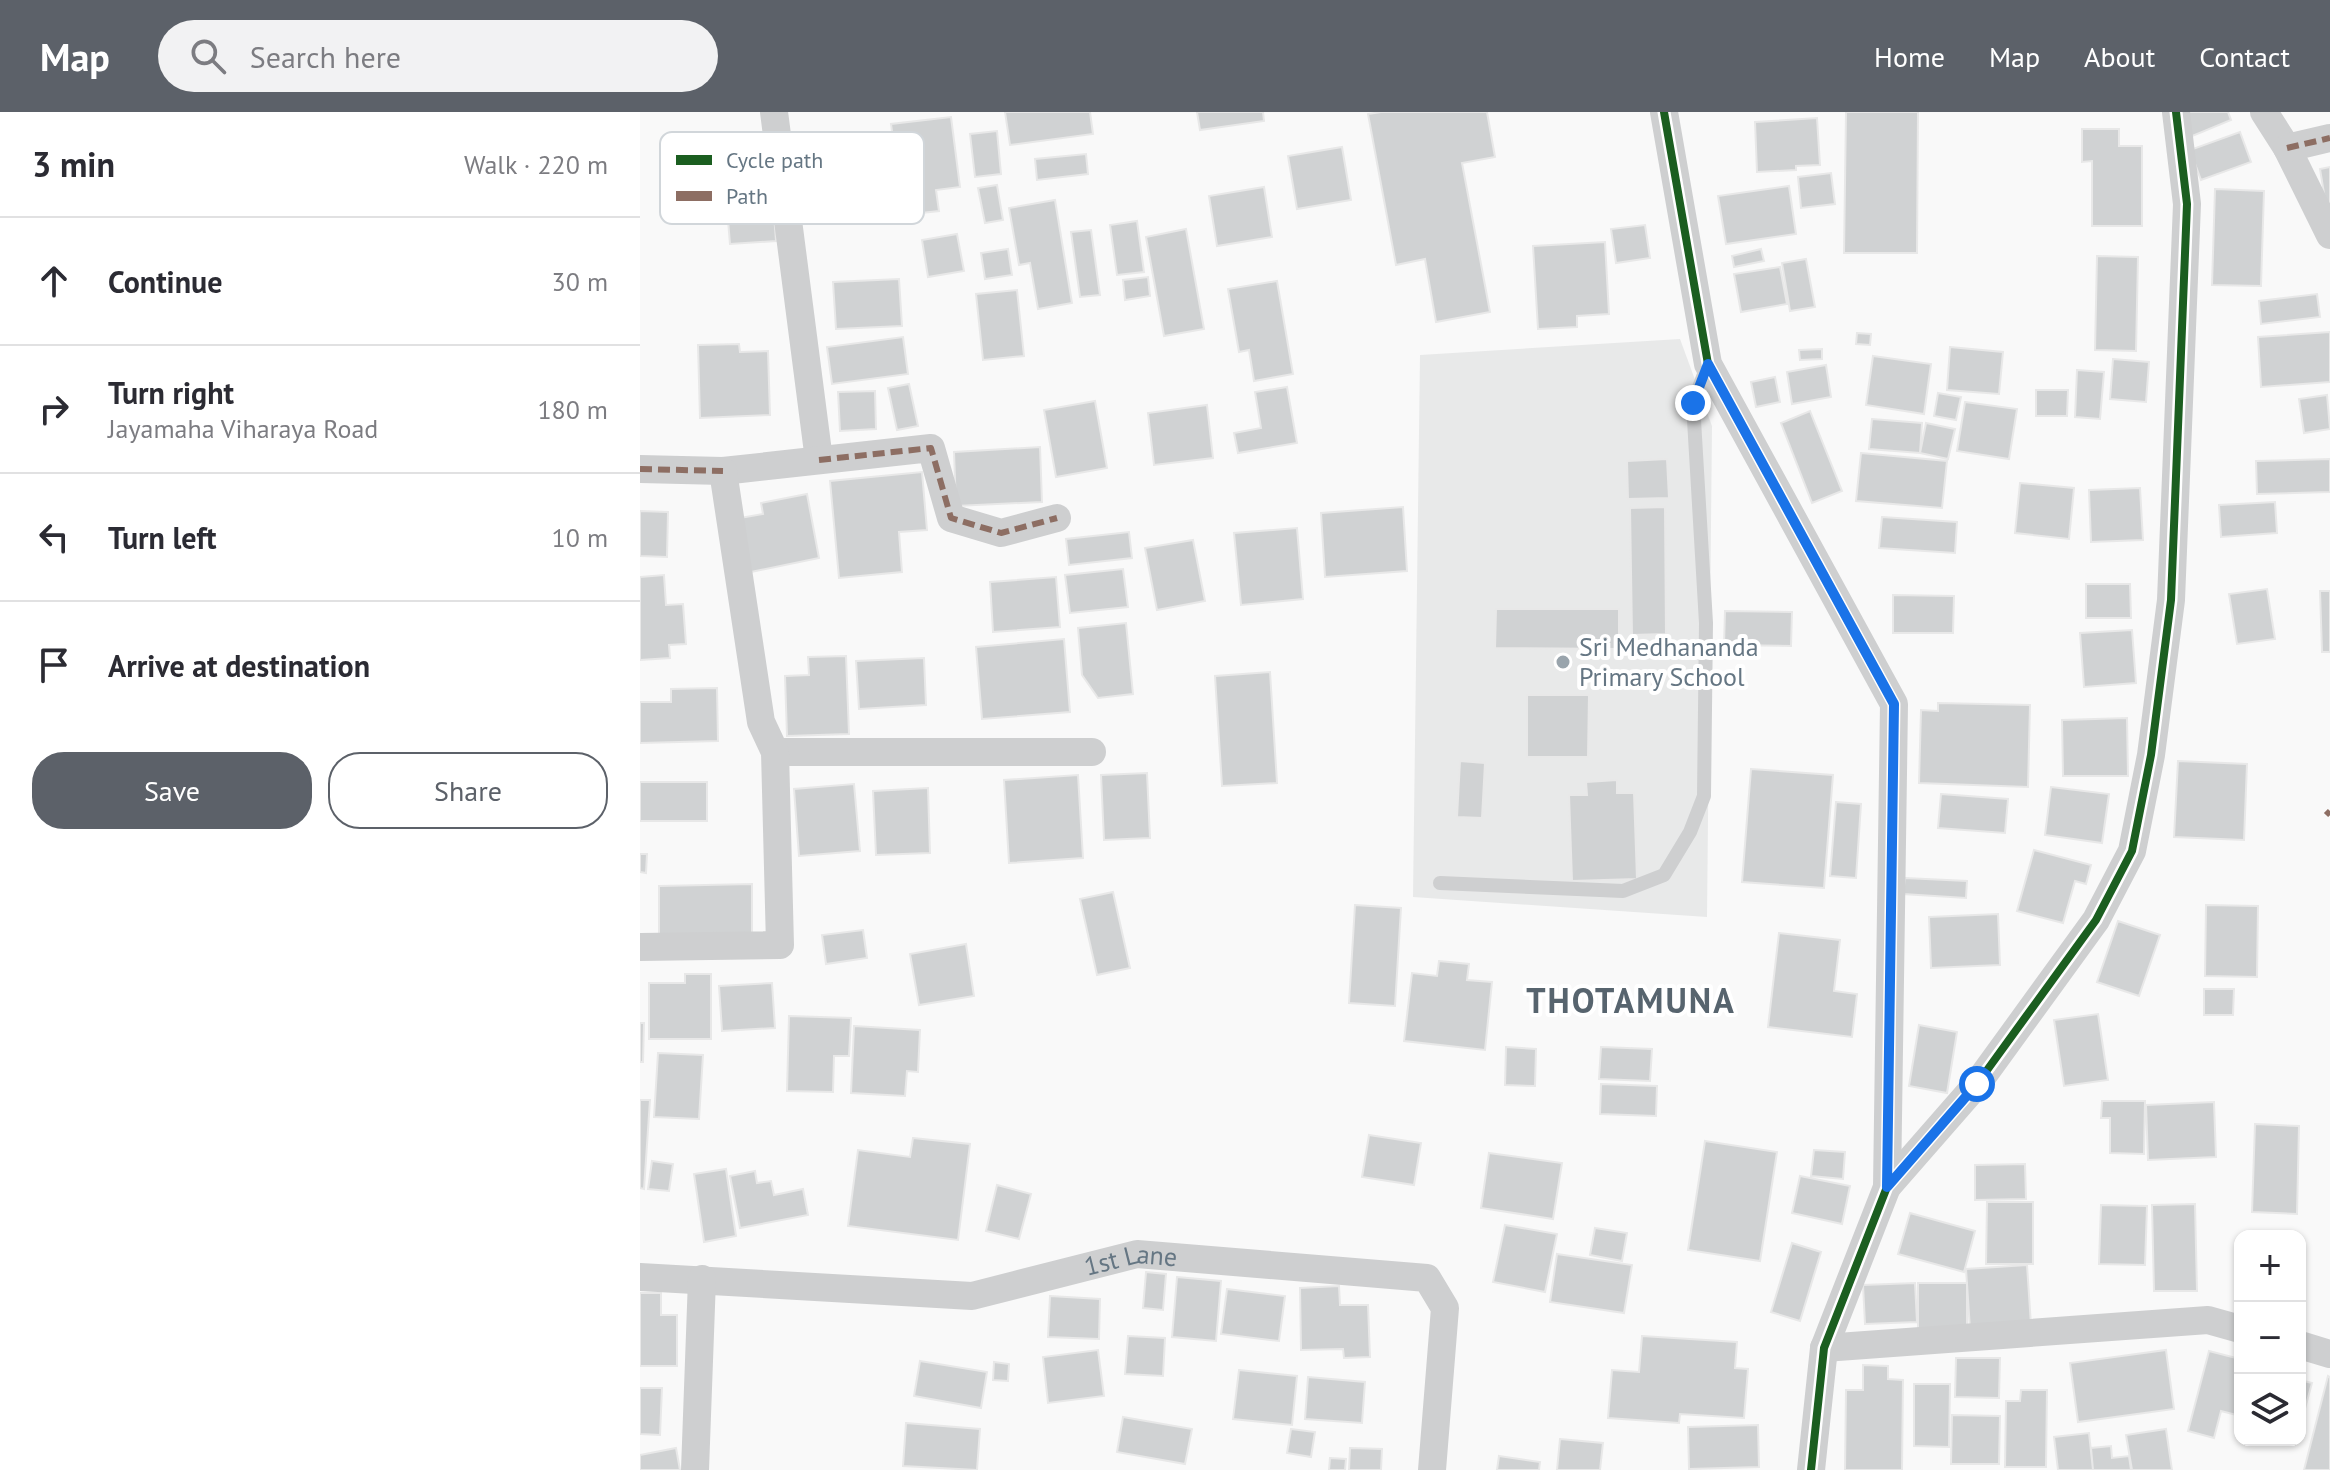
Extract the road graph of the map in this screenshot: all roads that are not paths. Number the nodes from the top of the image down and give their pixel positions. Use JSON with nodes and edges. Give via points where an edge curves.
{"nodes":[{"id":1,"x":774,"y":112,"type":"edge"},
{"id":2,"x":1664,"y":112,"type":"edge"},
{"id":3,"x":2176,"y":112,"type":"edge"},
{"id":4,"x":2264,"y":112,"type":"edge"},
{"id":5,"x":777,"y":132,"type":"edge"},
{"id":6,"x":2330,"y":138,"type":"edge"},
{"id":7,"x":2287,"y":148,"type":"junction"},
{"id":8,"x":788,"y":224,"type":"edge"},
{"id":9,"x":2330,"y":235,"type":"edge"},
{"id":10,"x":1708,"y":364,"type":"junction"},
{"id":11,"x":819,"y":460,"type":"junction"},
{"id":12,"x":640,"y":469,"type":"edge"},
{"id":13,"x":723,"y":471,"type":"junction"},
{"id":14,"x":1057,"y":518,"type":"dead end"},
{"id":15,"x":775,"y":752,"type":"junction"},
{"id":16,"x":1092,"y":752,"type":"dead end"},
{"id":17,"x":1440,"y":883,"type":"dead end"},
{"id":18,"x":640,"y":947,"type":"edge"},
{"id":19,"x":1887,"y":1187,"type":"junction"},
{"id":20,"x":640,"y":1277,"type":"edge"},
{"id":21,"x":702,"y":1279,"type":"junction"},
{"id":22,"x":2234,"y":1327,"type":"edge"},
{"id":23,"x":2306,"y":1347,"type":"edge"},
{"id":24,"x":1824,"y":1348,"type":"junction"},
{"id":25,"x":2330,"y":1354,"type":"edge"},
{"id":26,"x":695,"y":1470,"type":"edge"},
{"id":27,"x":1432,"y":1470,"type":"edge"},
{"id":28,"x":1811,"y":1470,"type":"edge"}],
"edges":[{"from":1,"to":5,"type":"street"},
{"from":2,"to":10,"type":"street"},
{"from":3,"to":19,"type":"street","via":[[2187,204],[2171,600],[2151,755],[2132,851],[2096,920],[1987,1071]]},
{"from":4,"to":7,"type":"street"},
{"from":6,"to":7,"type":"street"},
{"from":7,"to":9,"type":"street"},
{"from":8,"to":11,"type":"street"},
{"from":10,"to":17,"type":"lane","via":[[1693,403],[1706,623],[1704,796],[1690,832],[1664,875],[1623,891]]},
{"from":10,"to":19,"type":"street","via":[[1894,704]]},
{"from":11,"to":13,"type":"street"},
{"from":11,"to":14,"type":"street","via":[[931,448],[951,518],[1001,533]]},
{"from":12,"to":13,"type":"street"},
{"from":13,"to":15,"type":"street","via":[[761,722]]},
{"from":15,"to":16,"type":"street"},
{"from":15,"to":18,"type":"street","via":[[780,945]]},
{"from":19,"to":24,"type":"street"},
{"from":20,"to":21,"type":"street","name":"1st Lane"},
{"from":21,"to":26,"type":"street"},
{"from":21,"to":27,"type":"street","name":"1st Lane","via":[[972,1296],[1137,1254],[1427,1278],[1445,1308]]},
{"from":22,"to":24,"type":"street","via":[[2208,1320]]},
{"from":23,"to":25,"type":"street"},
{"from":24,"to":28,"type":"street"}]}
